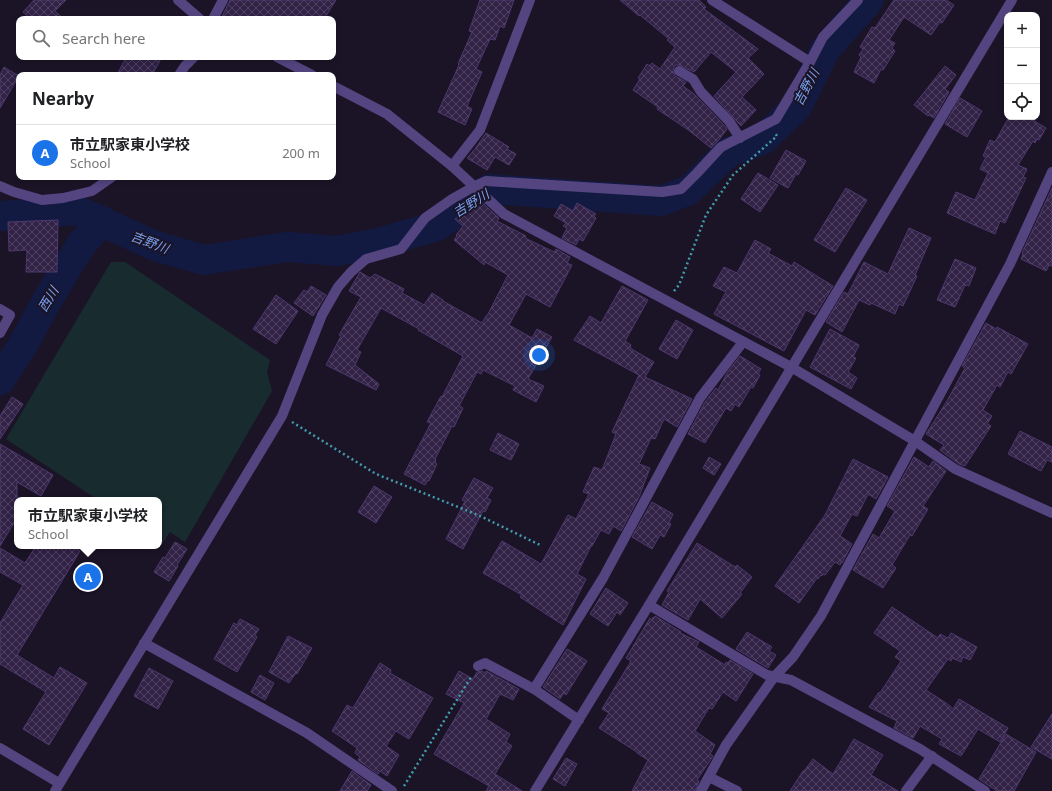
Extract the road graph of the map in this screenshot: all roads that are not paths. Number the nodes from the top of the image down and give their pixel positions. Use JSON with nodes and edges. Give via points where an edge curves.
{"nodes":[{"id":1,"x":178,"y":0,"type":"edge"},
{"id":2,"x":223,"y":0,"type":"edge"},
{"id":3,"x":530,"y":0,"type":"edge"},
{"id":4,"x":712,"y":0,"type":"edge"},
{"id":5,"x":858,"y":0,"type":"edge"},
{"id":6,"x":1012,"y":0,"type":"edge"},
{"id":7,"x":197,"y":16,"type":"edge"},
{"id":8,"x":215,"y":16,"type":"edge"},
{"id":9,"x":191,"y":60,"type":"edge"},
{"id":10,"x":284,"y":60,"type":"edge"},
{"id":11,"x":810,"y":62,"type":"junction"},
{"id":12,"x":679,"y":71,"type":"dead end"},
{"id":13,"x":181,"y":72,"type":"edge"},
{"id":14,"x":306,"y":72,"type":"edge"},
{"id":15,"x":336,"y":88,"type":"edge"},
{"id":16,"x":740,"y":138,"type":"junction"},
{"id":17,"x":452,"y":166,"type":"junction"},
{"id":18,"x":1052,"y":172,"type":"edge"},
{"id":19,"x":108,"y":180,"type":"edge"},
{"id":20,"x":0,"y":186,"type":"edge"},
{"id":21,"x":475,"y":186,"type":"junction"},
{"id":22,"x":1049,"y":189,"type":"edge"},
{"id":23,"x":0,"y":309,"type":"edge"},
{"id":24,"x":0,"y":333,"type":"edge"},
{"id":25,"x":743,"y":342,"type":"junction"},
{"id":26,"x":791,"y":367,"type":"junction"},
{"id":27,"x":915,"y":440,"type":"junction"},
{"id":28,"x":1052,"y":514,"type":"edge"},
{"id":29,"x":649,"y":605,"type":"junction"},
{"id":30,"x":144,"y":643,"type":"junction"},
{"id":31,"x":478,"y":666,"type":"road end"},
{"id":32,"x":774,"y":677,"type":"junction"},
{"id":33,"x":534,"y":689,"type":"junction"},
{"id":34,"x":579,"y":720,"type":"junction"},
{"id":35,"x":0,"y":748,"type":"edge"},
{"id":36,"x":932,"y":756,"type":"junction"},
{"id":37,"x":709,"y":777,"type":"junction"},
{"id":38,"x":57,"y":787,"type":"edge"},
{"id":39,"x":392,"y":791,"type":"edge"},
{"id":40,"x":535,"y":791,"type":"edge"},
{"id":41,"x":701,"y":791,"type":"edge"},
{"id":42,"x":737,"y":791,"type":"edge"},
{"id":43,"x":906,"y":791,"type":"edge"},
{"id":44,"x":985,"y":791,"type":"edge"}],
"edges":[{"from":1,"to":7,"type":"street"},
{"from":2,"to":8,"type":"street"},
{"from":3,"to":17,"type":"street","via":[[480,130]]},
{"from":4,"to":11,"type":"street"},
{"from":5,"to":11,"type":"street","via":[[823,37]]},
{"from":6,"to":26,"type":"street"},
{"from":9,"to":13,"type":"street"},
{"from":10,"to":14,"type":"street"},
{"from":11,"to":16,"type":"street","via":[[776,119]]},
{"from":12,"to":16,"type":"street","via":[[693,79]]},
{"from":15,"to":17,"type":"street","via":[[387,114]]},
{"from":16,"to":21,"type":"street","via":[[721,147],[681,189],[662,192],[486,181]]},
{"from":17,"to":21,"type":"street"},
{"from":18,"to":22,"type":"street"},
{"from":19,"to":20,"type":"street","via":[[92,191],[42,200]]},
{"from":21,"to":25,"type":"street","via":[[504,214]]},
{"from":21,"to":30,"type":"street","via":[[424,218],[401,249],[366,259],[338,287],[322,315],[282,416]]},
{"from":22,"to":27,"type":"street"},
{"from":23,"to":24,"type":"street","via":[[10,315]]},
{"from":25,"to":26,"type":"street"},
{"from":25,"to":33,"type":"street","via":[[700,398],[603,578]]},
{"from":26,"to":27,"type":"street"},
{"from":26,"to":29,"type":"street"},
{"from":27,"to":28,"type":"street","via":[[955,470]]},
{"from":27,"to":32,"type":"street","via":[[821,616],[793,657]]},
{"from":29,"to":32,"type":"street"},
{"from":29,"to":34,"type":"street"},
{"from":30,"to":38,"type":"street"},
{"from":30,"to":39,"type":"street","via":[[307,733]]},
{"from":31,"to":33,"type":"street","via":[[486,663]]},
{"from":32,"to":36,"type":"street","via":[[791,680]]},
{"from":32,"to":37,"type":"street","via":[[726,745]]},
{"from":33,"to":34,"type":"street"},
{"from":34,"to":40,"type":"street"},
{"from":35,"to":38,"type":"street"},
{"from":36,"to":43,"type":"street"},
{"from":36,"to":44,"type":"street"},
{"from":37,"to":41,"type":"street"},
{"from":37,"to":42,"type":"street"}]}
